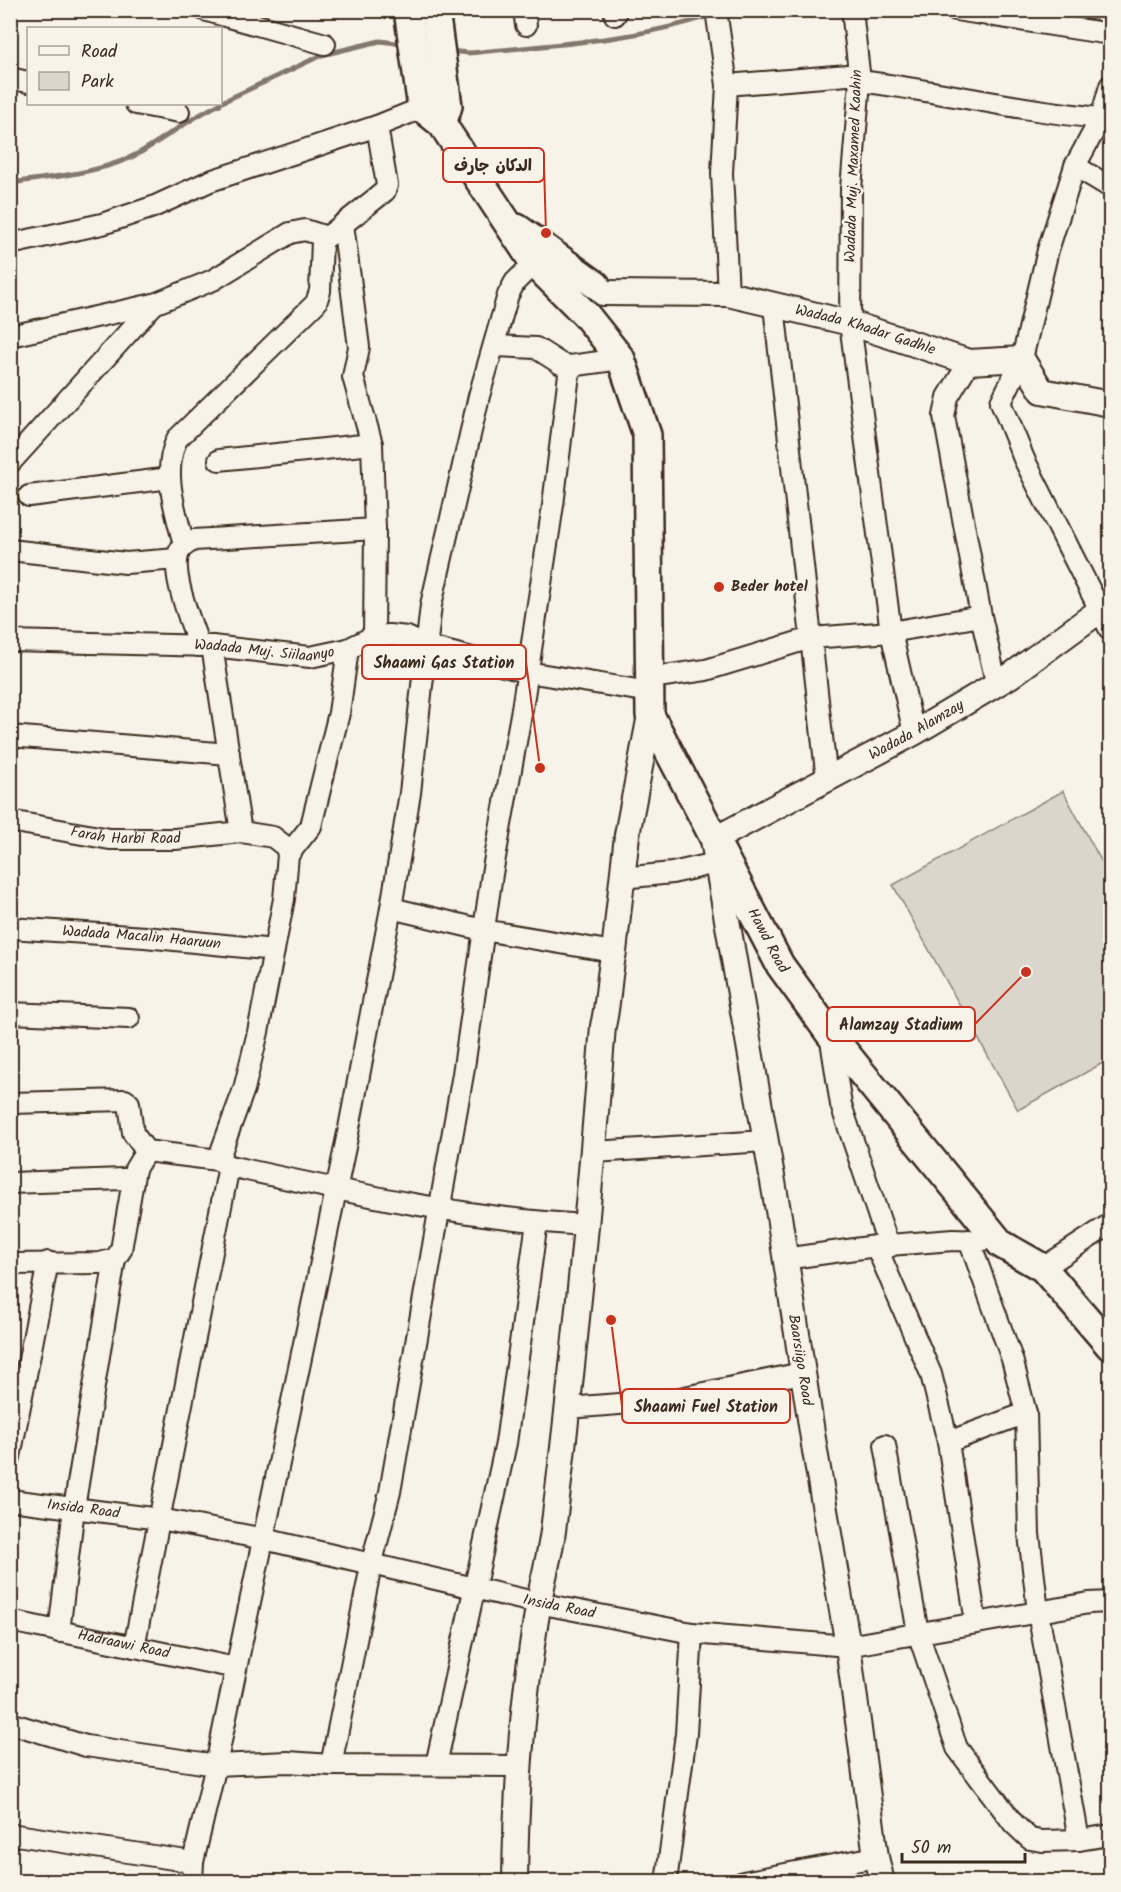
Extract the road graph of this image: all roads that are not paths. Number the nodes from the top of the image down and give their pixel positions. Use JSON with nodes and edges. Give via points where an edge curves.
{"nodes":[{"id":1,"x":204,"y":10,"type":"edge"},
{"id":2,"x":408,"y":10,"type":"edge"},
{"id":3,"x":435,"y":10,"type":"edge"},
{"id":4,"x":716,"y":10,"type":"edge"},
{"id":5,"x":852,"y":10,"type":"edge"},
{"id":6,"x":956,"y":10,"type":"edge"},
{"id":7,"x":225,"y":13,"type":"edge"},
{"id":8,"x":1110,"y":34,"type":"edge"},
{"id":9,"x":325,"y":44,"type":"dead end"},
{"id":10,"x":10,"y":78,"type":"edge"},
{"id":11,"x":860,"y":78,"type":"junction"},
{"id":12,"x":27,"y":82,"type":"edge"},
{"id":13,"x":727,"y":85,"type":"junction"},
{"id":14,"x":1110,"y":86,"type":"edge"},
{"id":15,"x":141,"y":105,"type":"edge"},
{"id":16,"x":178,"y":112,"type":"dead end"},
{"id":17,"x":432,"y":116,"type":"junction"},
{"id":18,"x":1101,"y":118,"type":"junction"},
{"id":19,"x":377,"y":126,"type":"junction"},
{"id":20,"x":1075,"y":166,"type":"junction"},
{"id":21,"x":1110,"y":187,"type":"edge"},
{"id":22,"x":502,"y":217,"type":"junction"},
{"id":23,"x":335,"y":231,"type":"junction"},
{"id":24,"x":10,"y":244,"type":"edge"},
{"id":25,"x":534,"y":263,"type":"junction"},
{"id":26,"x":728,"y":294,"type":"junction"},
{"id":27,"x":591,"y":300,"type":"junction"},
{"id":28,"x":154,"y":304,"type":"junction"},
{"id":29,"x":774,"y":306,"type":"junction"},
{"id":30,"x":850,"y":322,"type":"junction"},
{"id":31,"x":10,"y":336,"type":"edge"},
{"id":32,"x":495,"y":346,"type":"junction"},
{"id":33,"x":621,"y":359,"type":"junction"},
{"id":34,"x":1022,"y":359,"type":"junction"},
{"id":35,"x":969,"y":362,"type":"junction"},
{"id":36,"x":570,"y":366,"type":"junction"},
{"id":37,"x":1110,"y":404,"type":"edge"},
{"id":38,"x":372,"y":444,"type":"junction"},
{"id":39,"x":219,"y":460,"type":"dead end"},
{"id":40,"x":10,"y":463,"type":"edge"},
{"id":41,"x":170,"y":478,"type":"junction"},
{"id":42,"x":29,"y":496,"type":"dead end"},
{"id":43,"x":375,"y":529,"type":"junction"},
{"id":44,"x":10,"y":550,"type":"edge"},
{"id":45,"x":181,"y":552,"type":"junction"},
{"id":46,"x":1107,"y":615,"type":"edge"},
{"id":47,"x":981,"y":616,"type":"junction"},
{"id":48,"x":891,"y":632,"type":"junction"},
{"id":49,"x":374,"y":636,"type":"junction"},
{"id":50,"x":811,"y":638,"type":"junction"},
{"id":51,"x":10,"y":642,"type":"edge"},
{"id":52,"x":205,"y":646,"type":"junction"},
{"id":53,"x":429,"y":647,"type":"junction"},
{"id":54,"x":348,"y":649,"type":"junction"},
{"id":55,"x":527,"y":672,"type":"junction"},
{"id":56,"x":996,"y":682,"type":"junction"},
{"id":57,"x":650,"y":695,"type":"junction"},
{"id":58,"x":914,"y":733,"type":"junction"},
{"id":59,"x":10,"y":736,"type":"edge"},
{"id":60,"x":229,"y":754,"type":"junction"},
{"id":61,"x":827,"y":781,"type":"junction"},
{"id":62,"x":10,"y":821,"type":"edge"},
{"id":63,"x":241,"y":832,"type":"junction"},
{"id":64,"x":715,"y":851,"type":"junction"},
{"id":65,"x":288,"y":855,"type":"junction"},
{"id":66,"x":622,"y":878,"type":"junction"},
{"id":67,"x":391,"y":908,"type":"junction"},
{"id":68,"x":10,"y":928,"type":"edge"},
{"id":69,"x":483,"y":930,"type":"junction"},
{"id":70,"x":274,"y":950,"type":"junction"},
{"id":71,"x":614,"y":952,"type":"junction"},
{"id":72,"x":10,"y":1012,"type":"edge"},
{"id":73,"x":129,"y":1018,"type":"dead end"},
{"id":74,"x":830,"y":1034,"type":"junction"},
{"id":75,"x":10,"y":1103,"type":"edge"},
{"id":76,"x":765,"y":1141,"type":"junction"},
{"id":77,"x":146,"y":1151,"type":"junction"},
{"id":78,"x":594,"y":1152,"type":"junction"},
{"id":79,"x":223,"y":1163,"type":"junction"},
{"id":80,"x":133,"y":1182,"type":"junction"},
{"id":81,"x":10,"y":1183,"type":"edge"},
{"id":82,"x":335,"y":1189,"type":"junction"},
{"id":83,"x":438,"y":1209,"type":"junction"},
{"id":84,"x":537,"y":1222,"type":"junction"},
{"id":85,"x":1110,"y":1224,"type":"edge"},
{"id":86,"x":588,"y":1225,"type":"junction"},
{"id":87,"x":969,"y":1240,"type":"junction"},
{"id":88,"x":1001,"y":1244,"type":"junction"},
{"id":89,"x":883,"y":1246,"type":"junction"},
{"id":90,"x":115,"y":1259,"type":"junction"},
{"id":91,"x":784,"y":1259,"type":"junction"},
{"id":92,"x":48,"y":1262,"type":"junction"},
{"id":93,"x":10,"y":1264,"type":"edge"},
{"id":94,"x":1043,"y":1268,"type":"junction"},
{"id":95,"x":1110,"y":1346,"type":"edge"},
{"id":96,"x":802,"y":1373,"type":"junction"},
{"id":97,"x":568,"y":1408,"type":"junction"},
{"id":98,"x":1026,"y":1413,"type":"junction"},
{"id":99,"x":948,"y":1442,"type":"junction"},
{"id":100,"x":885,"y":1445,"type":"dead end"},
{"id":101,"x":10,"y":1457,"type":"edge"},
{"id":102,"x":10,"y":1500,"type":"edge"},
{"id":103,"x":74,"y":1508,"type":"junction"},
{"id":104,"x":160,"y":1519,"type":"junction"},
{"id":105,"x":264,"y":1539,"type":"junction"},
{"id":106,"x":371,"y":1566,"type":"junction"},
{"id":107,"x":475,"y":1589,"type":"junction"},
{"id":108,"x":1110,"y":1602,"type":"edge"},
{"id":109,"x":538,"y":1603,"type":"junction"},
{"id":110,"x":1038,"y":1612,"type":"junction"},
{"id":111,"x":10,"y":1621,"type":"edge"},
{"id":112,"x":976,"y":1623,"type":"junction"},
{"id":113,"x":59,"y":1632,"type":"junction"},
{"id":114,"x":692,"y":1633,"type":"junction"},
{"id":115,"x":918,"y":1633,"type":"junction"},
{"id":116,"x":848,"y":1646,"type":"junction"},
{"id":117,"x":134,"y":1647,"type":"junction"},
{"id":118,"x":236,"y":1668,"type":"junction"},
{"id":119,"x":10,"y":1723,"type":"edge"},
{"id":120,"x":216,"y":1765,"type":"junction"},
{"id":121,"x":331,"y":1765,"type":"junction"},
{"id":122,"x":436,"y":1765,"type":"junction"},
{"id":123,"x":519,"y":1766,"type":"junction"},
{"id":124,"x":10,"y":1834,"type":"edge"},
{"id":125,"x":1110,"y":1835,"type":"edge"},
{"id":126,"x":1079,"y":1840,"type":"junction"},
{"id":127,"x":876,"y":1857,"type":"junction"},
{"id":128,"x":192,"y":1872,"type":"edge"},
{"id":129,"x":515,"y":1881,"type":"edge"},
{"id":130,"x":666,"y":1881,"type":"edge"},
{"id":131,"x":743,"y":1881,"type":"edge"},
{"id":132,"x":882,"y":1881,"type":"edge"}],
"edges":[{"from":1,"to":7,"type":"street"},
{"from":2,"to":17,"type":"main road"},
{"from":3,"to":17,"type":"main road","via":[[448,106]]},
{"from":4,"to":13,"type":"street"},
{"from":5,"to":11,"type":"street","name":"Wadada Muj. Maxamed Kaahin"},
{"from":6,"to":8,"type":"street"},
{"from":7,"to":9,"type":"street"},
{"from":10,"to":12,"type":"street"},
{"from":11,"to":13,"type":"street"},
{"from":11,"to":18,"type":"street","via":[[1052,114]]},
{"from":11,"to":30,"type":"street","name":"Wadada Muj. Maxamed Kaahin","via":[[852,189]]},
{"from":13,"to":26,"type":"street","via":[[722,173]]},
{"from":14,"to":18,"type":"street"},
{"from":15,"to":16,"type":"street"},
{"from":17,"to":19,"type":"street"},
{"from":17,"to":22,"type":"main road"},
{"from":18,"to":20,"type":"street"},
{"from":19,"to":23,"type":"street","via":[[385,191]]},
{"from":19,"to":24,"type":"street","via":[[210,181],[153,207],[102,224]]},
{"from":20,"to":21,"type":"street"},
{"from":20,"to":34,"type":"street","via":[[1048,250]]},
{"from":22,"to":25,"type":"main road"},
{"from":22,"to":27,"type":"main road"},
{"from":23,"to":28,"type":"street","via":[[290,232],[213,280]]},
{"from":23,"to":38,"type":"street","via":[[359,347],[353,377]]},
{"from":23,"to":41,"type":"street","via":[[321,244],[316,303],[177,439]]},
{"from":25,"to":27,"type":"main road"},
{"from":25,"to":32,"type":"street","via":[[508,295]]},
{"from":26,"to":27,"type":"street","name":"Wadada Khadar Gadhle"},
{"from":26,"to":29,"type":"street","name":"Wadada Khadar Gadhle"},
{"from":27,"to":33,"type":"main road","name":"Hawd Road"},
{"from":28,"to":31,"type":"street"},
{"from":28,"to":40,"type":"street"},
{"from":29,"to":30,"type":"street","name":"Wadada Khadar Gadhle"},
{"from":29,"to":50,"type":"street"},
{"from":30,"to":35,"type":"street","name":"Wadada Khadar Gadhle"},
{"from":30,"to":48,"type":"street","name":"Wadada Muj. Maxamed Kaahin"},
{"from":32,"to":36,"type":"street","via":[[536,348]]},
{"from":32,"to":53,"type":"street","via":[[474,416],[431,605]]},
{"from":33,"to":36,"type":"street"},
{"from":33,"to":57,"type":"main road","name":"Hawd Road","via":[[648,435]]},
{"from":34,"to":35,"type":"street","name":"Wadada Khadar Gadhle"},
{"from":34,"to":37,"type":"street","via":[[1042,391]]},
{"from":34,"to":46,"type":"street","via":[[1002,396],[1002,410]]},
{"from":35,"to":47,"type":"street","via":[[948,397],[944,416]]},
{"from":36,"to":55,"type":"street","via":[[566,420]]},
{"from":38,"to":39,"type":"street"},
{"from":38,"to":43,"type":"street"},
{"from":41,"to":42,"type":"street"},
{"from":41,"to":45,"type":"street"},
{"from":43,"to":45,"type":"street","via":[[194,540]]},
{"from":43,"to":49,"type":"street"},
{"from":44,"to":45,"type":"street","via":[[126,563]]},
{"from":45,"to":52,"type":"street","via":[[183,600]]},
{"from":46,"to":56,"type":"street","name":"Wadada Alamzay"},
{"from":47,"to":48,"type":"street","name":"Wadada Muj. Siilaanyo"},
{"from":47,"to":56,"type":"street"},
{"from":48,"to":50,"type":"street","name":"Wadada Muj. Siilaanyo"},
{"from":48,"to":58,"type":"street","name":"Wadada Muj. Maxamed Kaahin"},
{"from":49,"to":53,"type":"street","name":"Wadada Muj. Siilaanyo","via":[[407,637]]},
{"from":49,"to":54,"type":"street","name":"Wadada Muj. Siilaanyo"},
{"from":50,"to":57,"type":"street","name":"Wadada Muj. Siilaanyo","via":[[717,668]]},
{"from":50,"to":61,"type":"street"},
{"from":51,"to":52,"type":"street","name":"Wadada Muj. Siilaanyo"},
{"from":52,"to":54,"type":"street","name":"Wadada Muj. Siilaanyo","via":[[310,657]]},
{"from":52,"to":60,"type":"street"},
{"from":53,"to":55,"type":"street","name":"Wadada Muj. Siilaanyo"},
{"from":53,"to":67,"type":"street"},
{"from":54,"to":65,"type":"street","via":[[339,713],[311,826]]},
{"from":55,"to":57,"type":"street","name":"Wadada Muj. Siilaanyo"},
{"from":55,"to":69,"type":"street"},
{"from":56,"to":58,"type":"street","name":"Wadada Alamzay"},
{"from":57,"to":64,"type":"main road","name":"Hawd Road"},
{"from":57,"to":66,"type":"street"},
{"from":58,"to":61,"type":"street","name":"Wadada Alamzay"},
{"from":59,"to":60,"type":"street"},
{"from":60,"to":63,"type":"street"},
{"from":61,"to":64,"type":"street","name":"Wadada Alamzay"},
{"from":62,"to":63,"type":"street","name":"Farah Harbi Road","via":[[110,839],[175,839]]},
{"from":63,"to":65,"type":"street","name":"Farah Harbi Road","via":[[273,837],[282,842]]},
{"from":64,"to":66,"type":"street","via":[[672,873]]},
{"from":64,"to":74,"type":"main road","name":"Hawd Road","via":[[750,904],[780,965]]},
{"from":64,"to":76,"type":"street","name":"Baarsiigo Road"},
{"from":65,"to":70,"type":"street"},
{"from":66,"to":71,"type":"street"},
{"from":67,"to":69,"type":"street"},
{"from":67,"to":82,"type":"street"},
{"from":68,"to":70,"type":"street","name":"Wadada Macalin Haaruun"},
{"from":69,"to":71,"type":"street"},
{"from":69,"to":83,"type":"street","via":[[468,1044]]},
{"from":70,"to":79,"type":"street","via":[[244,1089]]},
{"from":71,"to":78,"type":"street","via":[[603,1026]]},
{"from":72,"to":73,"type":"street"},
{"from":74,"to":88,"type":"main road","name":"Hawd Road"},
{"from":74,"to":89,"type":"street","via":[[841,1105]]},
{"from":75,"to":77,"type":"street","via":[[124,1100],[130,1108],[133,1132]]},
{"from":76,"to":78,"type":"street"},
{"from":76,"to":91,"type":"street","name":"Baarsiigo Road"},
{"from":77,"to":79,"type":"street"},
{"from":77,"to":80,"type":"street","via":[[138,1162]]},
{"from":78,"to":86,"type":"street"},
{"from":79,"to":82,"type":"street"},
{"from":79,"to":104,"type":"street"},
{"from":80,"to":81,"type":"street","via":[[124,1179]]},
{"from":80,"to":90,"type":"street","via":[[121,1250]]},
{"from":82,"to":83,"type":"street"},
{"from":82,"to":105,"type":"street"},
{"from":83,"to":84,"type":"street"},
{"from":83,"to":106,"type":"street","via":[[390,1492]]},
{"from":84,"to":86,"type":"street"},
{"from":84,"to":107,"type":"street","via":[[506,1443]]},
{"from":85,"to":94,"type":"street"},
{"from":86,"to":97,"type":"street"},
{"from":87,"to":88,"type":"street"},
{"from":87,"to":89,"type":"street"},
{"from":87,"to":98,"type":"street"},
{"from":88,"to":94,"type":"main road","name":"Hawd Road"},
{"from":89,"to":91,"type":"street"},
{"from":89,"to":99,"type":"street","via":[[931,1374]]},
{"from":90,"to":92,"type":"street","via":[[100,1263]]},
{"from":90,"to":103,"type":"street"},
{"from":91,"to":96,"type":"street","name":"Baarsiigo Road"},
{"from":92,"to":93,"type":"street"},
{"from":92,"to":101,"type":"street"},
{"from":94,"to":95,"type":"main road","name":"Hawd Road"},
{"from":96,"to":97,"type":"street","via":[[670,1400]]},
{"from":96,"to":116,"type":"street","name":"Baarsiigo Road"},
{"from":97,"to":109,"type":"street","via":[[553,1535]]},
{"from":98,"to":99,"type":"street"},
{"from":98,"to":110,"type":"street","via":[[1029,1534]]},
{"from":99,"to":112,"type":"street"},
{"from":100,"to":115,"type":"street"},
{"from":102,"to":103,"type":"street","name":"Insida Road"},
{"from":103,"to":104,"type":"street","name":"Insida Road"},
{"from":103,"to":113,"type":"street"},
{"from":104,"to":105,"type":"street","name":"Insida Road"},
{"from":104,"to":117,"type":"street"},
{"from":105,"to":106,"type":"street","name":"Insida Road"},
{"from":105,"to":118,"type":"street"},
{"from":106,"to":107,"type":"street","name":"Insida Road"},
{"from":106,"to":121,"type":"street"},
{"from":107,"to":109,"type":"street","name":"Insida Road"},
{"from":107,"to":122,"type":"street"},
{"from":108,"to":110,"type":"street","name":"Insida Road"},
{"from":109,"to":114,"type":"street","name":"Insida Road"},
{"from":109,"to":123,"type":"street"},
{"from":110,"to":112,"type":"street","name":"Insida Road"},
{"from":110,"to":126,"type":"street"},
{"from":111,"to":113,"type":"street","name":"Hadraawi Road"},
{"from":112,"to":115,"type":"street","name":"Insida Road"},
{"from":113,"to":117,"type":"street","name":"Hadraawi Road"},
{"from":114,"to":116,"type":"street","name":"Insida Road"},
{"from":114,"to":130,"type":"street","via":[[686,1734]]},
{"from":115,"to":116,"type":"street","name":"Insida Road"},
{"from":115,"to":126,"type":"street","via":[[957,1748],[1014,1824],[1030,1839]]},
{"from":116,"to":127,"type":"street","name":"Baarsiigo Road"},
{"from":117,"to":118,"type":"street","name":"Hadraawi Road"},
{"from":118,"to":120,"type":"street"},
{"from":119,"to":120,"type":"street","via":[[86,1746]]},
{"from":120,"to":121,"type":"street"},
{"from":120,"to":128,"type":"street"},
{"from":121,"to":122,"type":"street"},
{"from":122,"to":123,"type":"street"},
{"from":123,"to":129,"type":"street"},
{"from":124,"to":128,"type":"street"},
{"from":125,"to":126,"type":"street"},
{"from":127,"to":131,"type":"street"},
{"from":127,"to":132,"type":"street","name":"Baarsiigo Road"}]}
